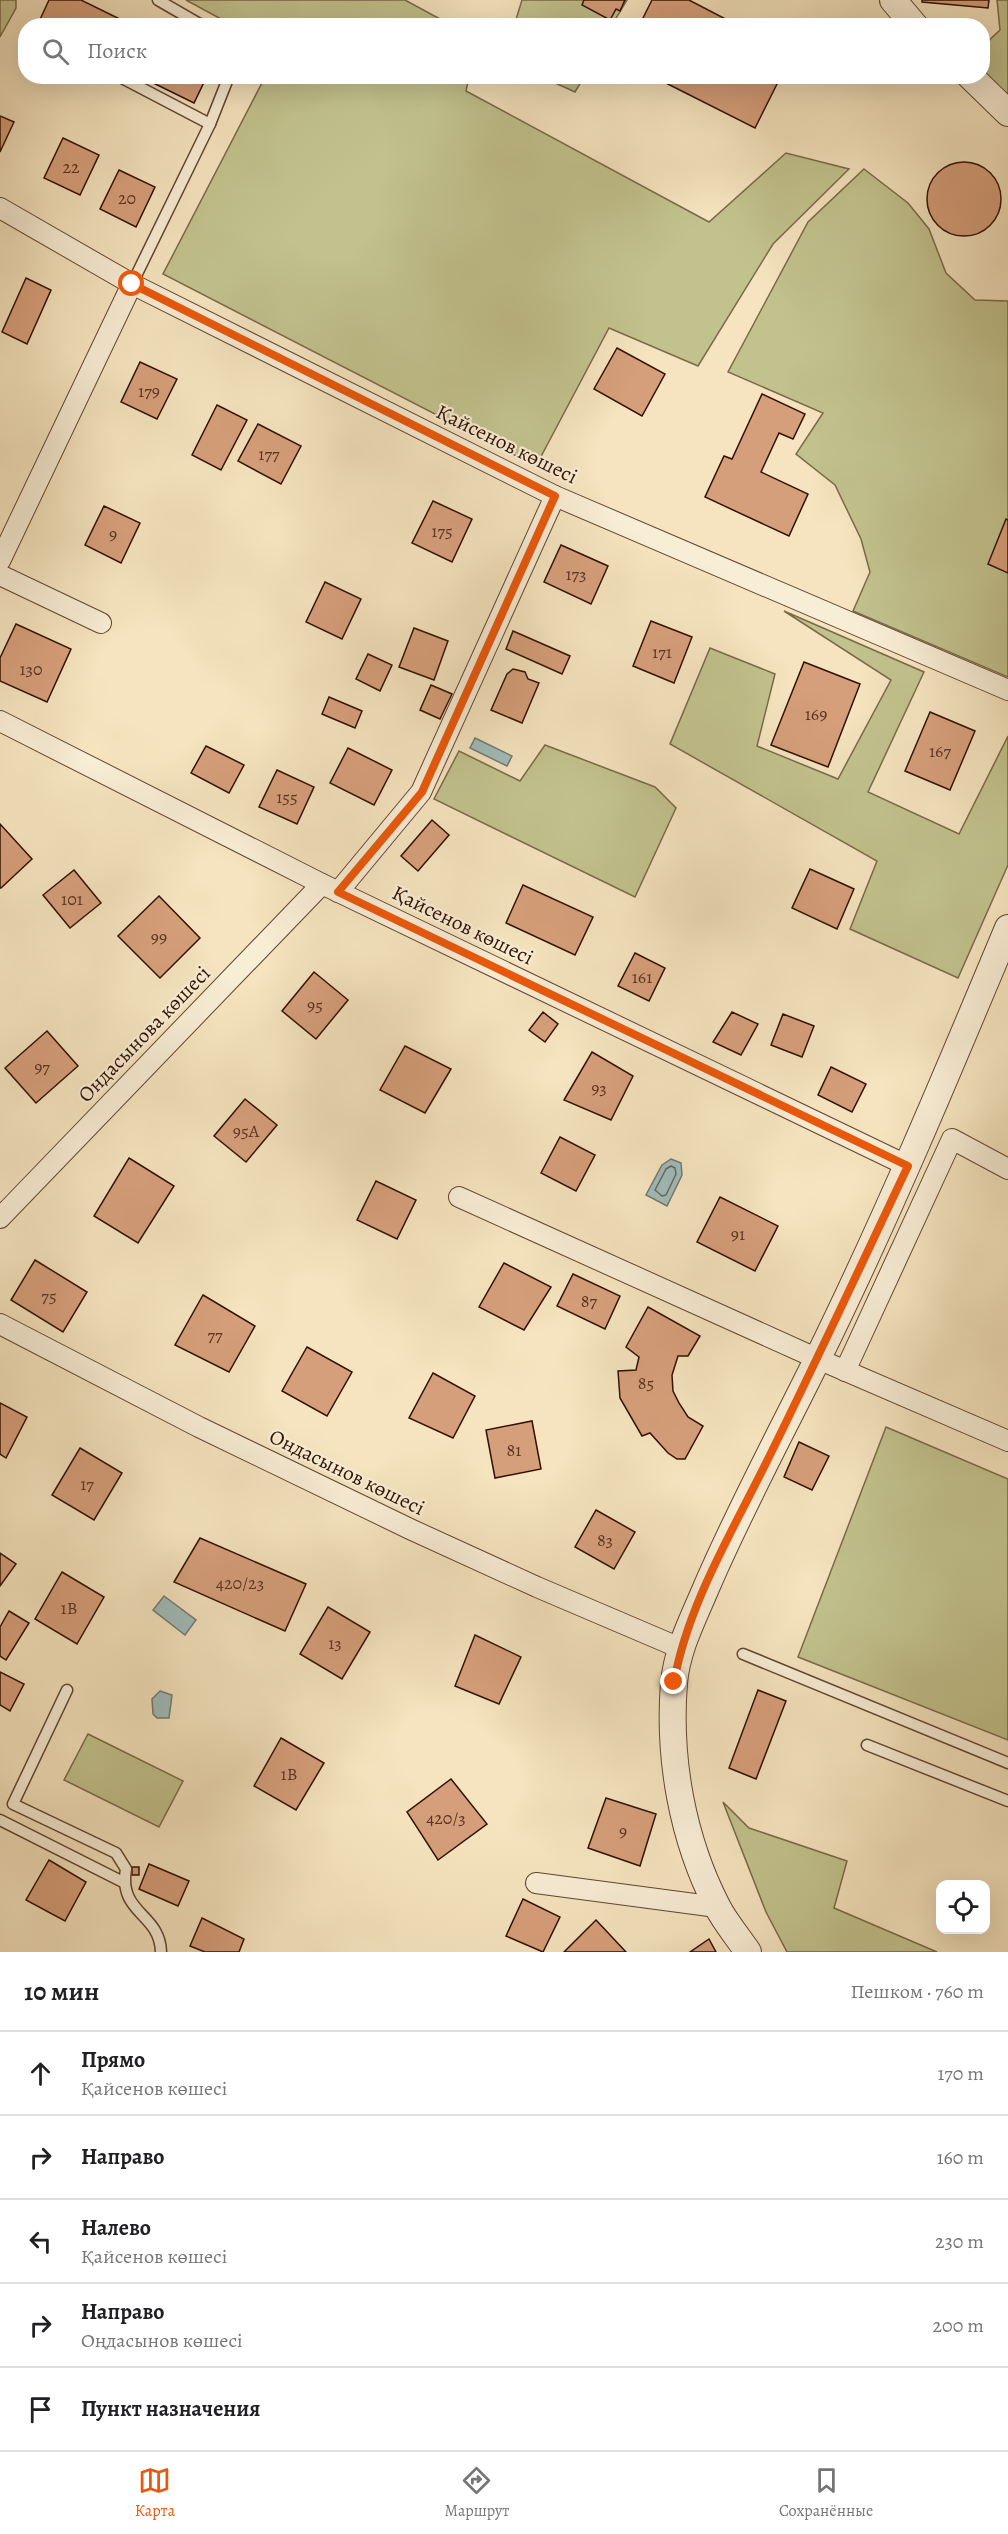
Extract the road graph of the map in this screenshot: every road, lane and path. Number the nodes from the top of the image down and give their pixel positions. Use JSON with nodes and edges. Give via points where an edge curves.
{"nodes":[{"id":1,"x":158,"y":0,"type":"edge"},
{"id":2,"x":893,"y":0,"type":"edge"},
{"id":3,"x":189,"y":18,"type":"edge"},
{"id":4,"x":908,"y":18,"type":"edge"},
{"id":5,"x":133,"y":84,"type":"edge"},
{"id":6,"x":226,"y":84,"type":"edge"},
{"id":7,"x":978,"y":84,"type":"edge"},
{"id":8,"x":1008,"y":113,"type":"edge"},
{"id":9,"x":210,"y":124,"type":"junction"},
{"id":10,"x":0,"y":208,"type":"edge"},
{"id":11,"x":132,"y":284,"type":"junction"},
{"id":12,"x":555,"y":496,"type":"junction"},
{"id":13,"x":0,"y":561,"type":"edge"},
{"id":14,"x":0,"y":574,"type":"edge"},
{"id":15,"x":101,"y":623,"type":"dead end"},
{"id":16,"x":1008,"y":690,"type":"edge"},
{"id":17,"x":0,"y":721,"type":"edge"},
{"id":18,"x":330,"y":888,"type":"junction"},
{"id":19,"x":1008,"y":928,"type":"edge"},
{"id":20,"x":908,"y":1166,"type":"junction"},
{"id":21,"x":1008,"y":1169,"type":"edge"},
{"id":22,"x":459,"y":1197,"type":"dead end"},
{"id":23,"x":0,"y":1218,"type":"edge"},
{"id":24,"x":0,"y":1324,"type":"edge"},
{"id":25,"x":818,"y":1359,"type":"junction"},
{"id":26,"x":845,"y":1371,"type":"junction"},
{"id":27,"x":1008,"y":1441,"type":"edge"},
{"id":28,"x":680,"y":1648,"type":"junction"},
{"id":29,"x":743,"y":1654,"type":"dead end"},
{"id":30,"x":67,"y":1690,"type":"dead end"},
{"id":31,"x":867,"y":1745,"type":"dead end"},
{"id":32,"x":1008,"y":1763,"type":"edge"},
{"id":33,"x":1008,"y":1801,"type":"edge"},
{"id":34,"x":0,"y":1820,"type":"edge"},
{"id":35,"x":123,"y":1882,"type":"junction"},
{"id":36,"x":536,"y":1884,"type":"dead end"},
{"id":37,"x":717,"y":1907,"type":"junction"},
{"id":38,"x":161,"y":1952,"type":"edge"},
{"id":39,"x":748,"y":1952,"type":"edge"}],
"edges":[{"from":1,"to":3,"type":"lane"},
{"from":2,"to":4,"type":"street"},
{"from":5,"to":9,"type":"lane"},
{"from":6,"to":9,"type":"lane"},
{"from":7,"to":8,"type":"street"},
{"from":9,"to":11,"type":"lane"},
{"from":10,"to":11,"type":"street","name":"Қайсенов көшесі"},
{"from":11,"to":12,"type":"street","name":"Қайсенов көшесі"},
{"from":11,"to":13,"type":"street"},
{"from":12,"to":16,"type":"street","name":"Қайсенов көшесі"},
{"from":12,"to":18,"type":"street","name":"Ондасынова көшесі","via":[[422,792]]},
{"from":14,"to":15,"type":"street"},
{"from":17,"to":18,"type":"street","name":"Қайсенов көшесі"},
{"from":18,"to":20,"type":"street","name":"Қайсенов көшесі"},
{"from":18,"to":23,"type":"street","name":"Ондасынова көшесі"},
{"from":19,"to":20,"type":"street"},
{"from":20,"to":25,"type":"street"},
{"from":21,"to":26,"type":"street","via":[[952,1139]]},
{"from":22,"to":25,"type":"street"},
{"from":24,"to":28,"type":"street","name":"Ондасынов көшесі","via":[[199,1427],[410,1529]]},
{"from":25,"to":26,"type":"street"},
{"from":25,"to":28,"type":"street","via":[[716,1564]]},
{"from":26,"to":27,"type":"street"},
{"from":28,"to":37,"type":"street","via":[[674,1682],[673,1748],[691,1842]]},
{"from":29,"to":32,"type":"lane"},
{"from":30,"to":35,"type":"lane","via":[[13,1804],[116,1853],[126,1869]]},
{"from":31,"to":33,"type":"lane"},
{"from":34,"to":35,"type":"lane"},
{"from":35,"to":38,"type":"lane","via":[[131,1904],[155,1927]]},
{"from":36,"to":37,"type":"street"},
{"from":37,"to":39,"type":"street"}]}
